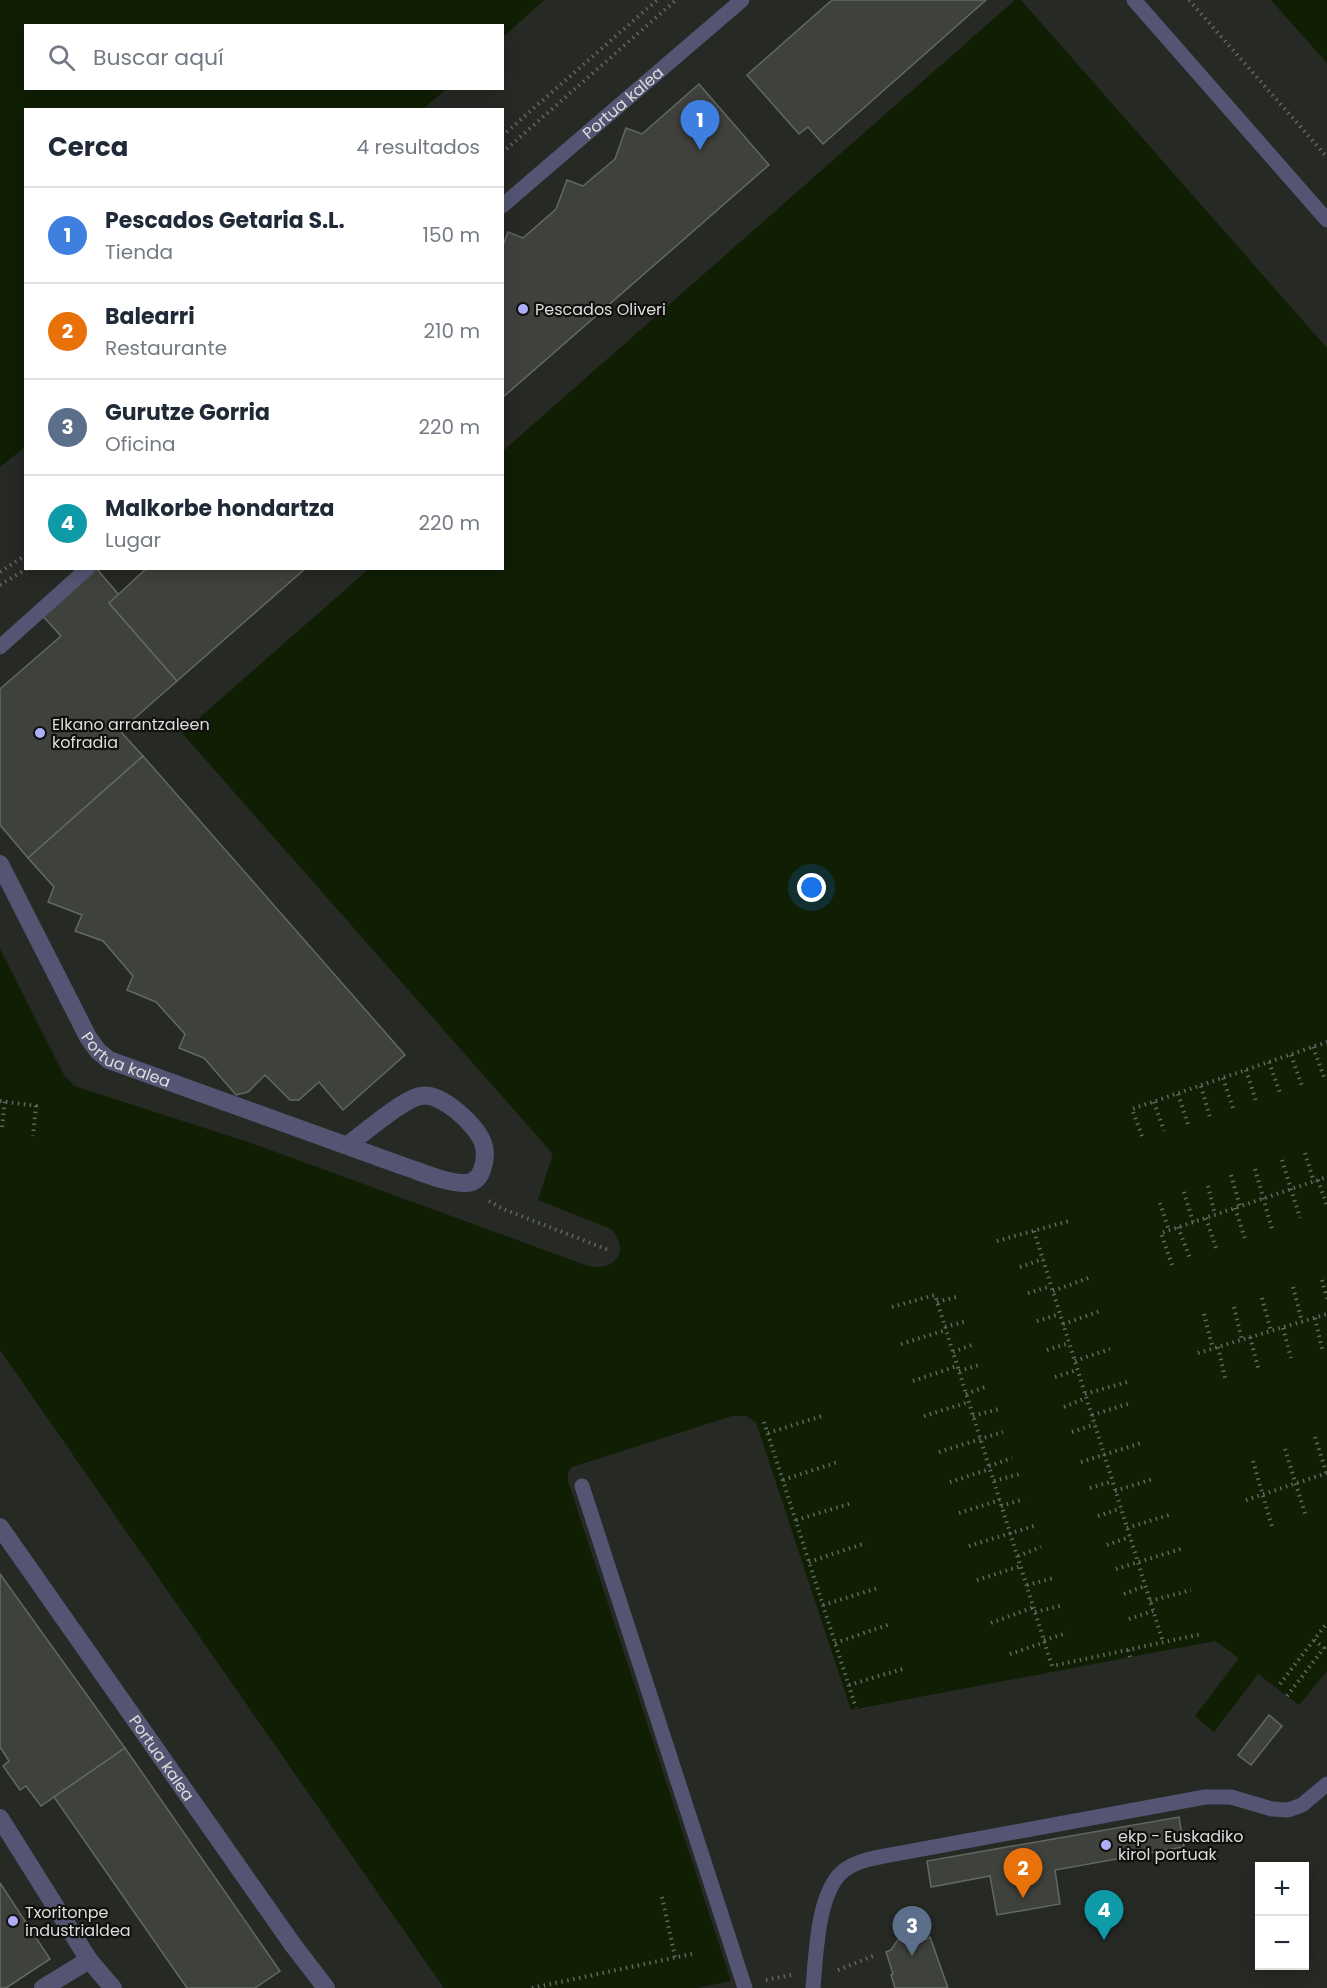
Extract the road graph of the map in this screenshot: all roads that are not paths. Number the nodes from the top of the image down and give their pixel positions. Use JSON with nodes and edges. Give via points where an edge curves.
{"nodes":[{"id":1,"x":742,"y":0,"type":"edge"},
{"id":2,"x":1134,"y":0,"type":"edge"},
{"id":3,"x":504,"y":204,"type":"edge"},
{"id":4,"x":1327,"y":220,"type":"edge"},
{"id":5,"x":86,"y":570,"type":"edge"},
{"id":6,"x":0,"y":647,"type":"edge"},
{"id":7,"x":0,"y":864,"type":"edge"},
{"id":8,"x":348,"y":1145,"type":"junction"},
{"id":9,"x":582,"y":1486,"type":"dead end"},
{"id":10,"x":0,"y":1527,"type":"edge"},
{"id":11,"x":1327,"y":1784,"type":"edge"},
{"id":12,"x":0,"y":1818,"type":"edge"},
{"id":13,"x":89,"y":1960,"type":"junction"},
{"id":14,"x":814,"y":1982,"type":"edge"},
{"id":15,"x":744,"y":1986,"type":"edge"},
{"id":16,"x":43,"y":1988,"type":"edge"},
{"id":17,"x":113,"y":1988,"type":"edge"},
{"id":18,"x":326,"y":1988,"type":"edge"}],
"edges":[{"from":1,"to":3,"type":"lane","name":"Portua kalea"},
{"from":2,"to":4,"type":"lane"},
{"from":5,"to":6,"type":"lane"},
{"from":7,"to":8,"type":"street","name":"Portua kalea","via":[[88,1037],[103,1057]]},
{"from":8,"to":8,"type":"street","name":"Portua kalea","via":[[458,1182],[472,1182],[479,1177],[485,1160],[484,1144],[472,1127],[454,1109],[430,1095],[409,1101]]},
{"from":9,"to":15,"type":"lane"},
{"from":10,"to":18,"type":"street","name":"Portua kalea"},
{"from":11,"to":14,"type":"lane","via":[[1302,1806],[1288,1810],[1216,1796],[854,1865],[838,1876],[828,1895]]},
{"from":12,"to":13,"type":"street"},
{"from":13,"to":16,"type":"street"},
{"from":13,"to":17,"type":"street"}]}
